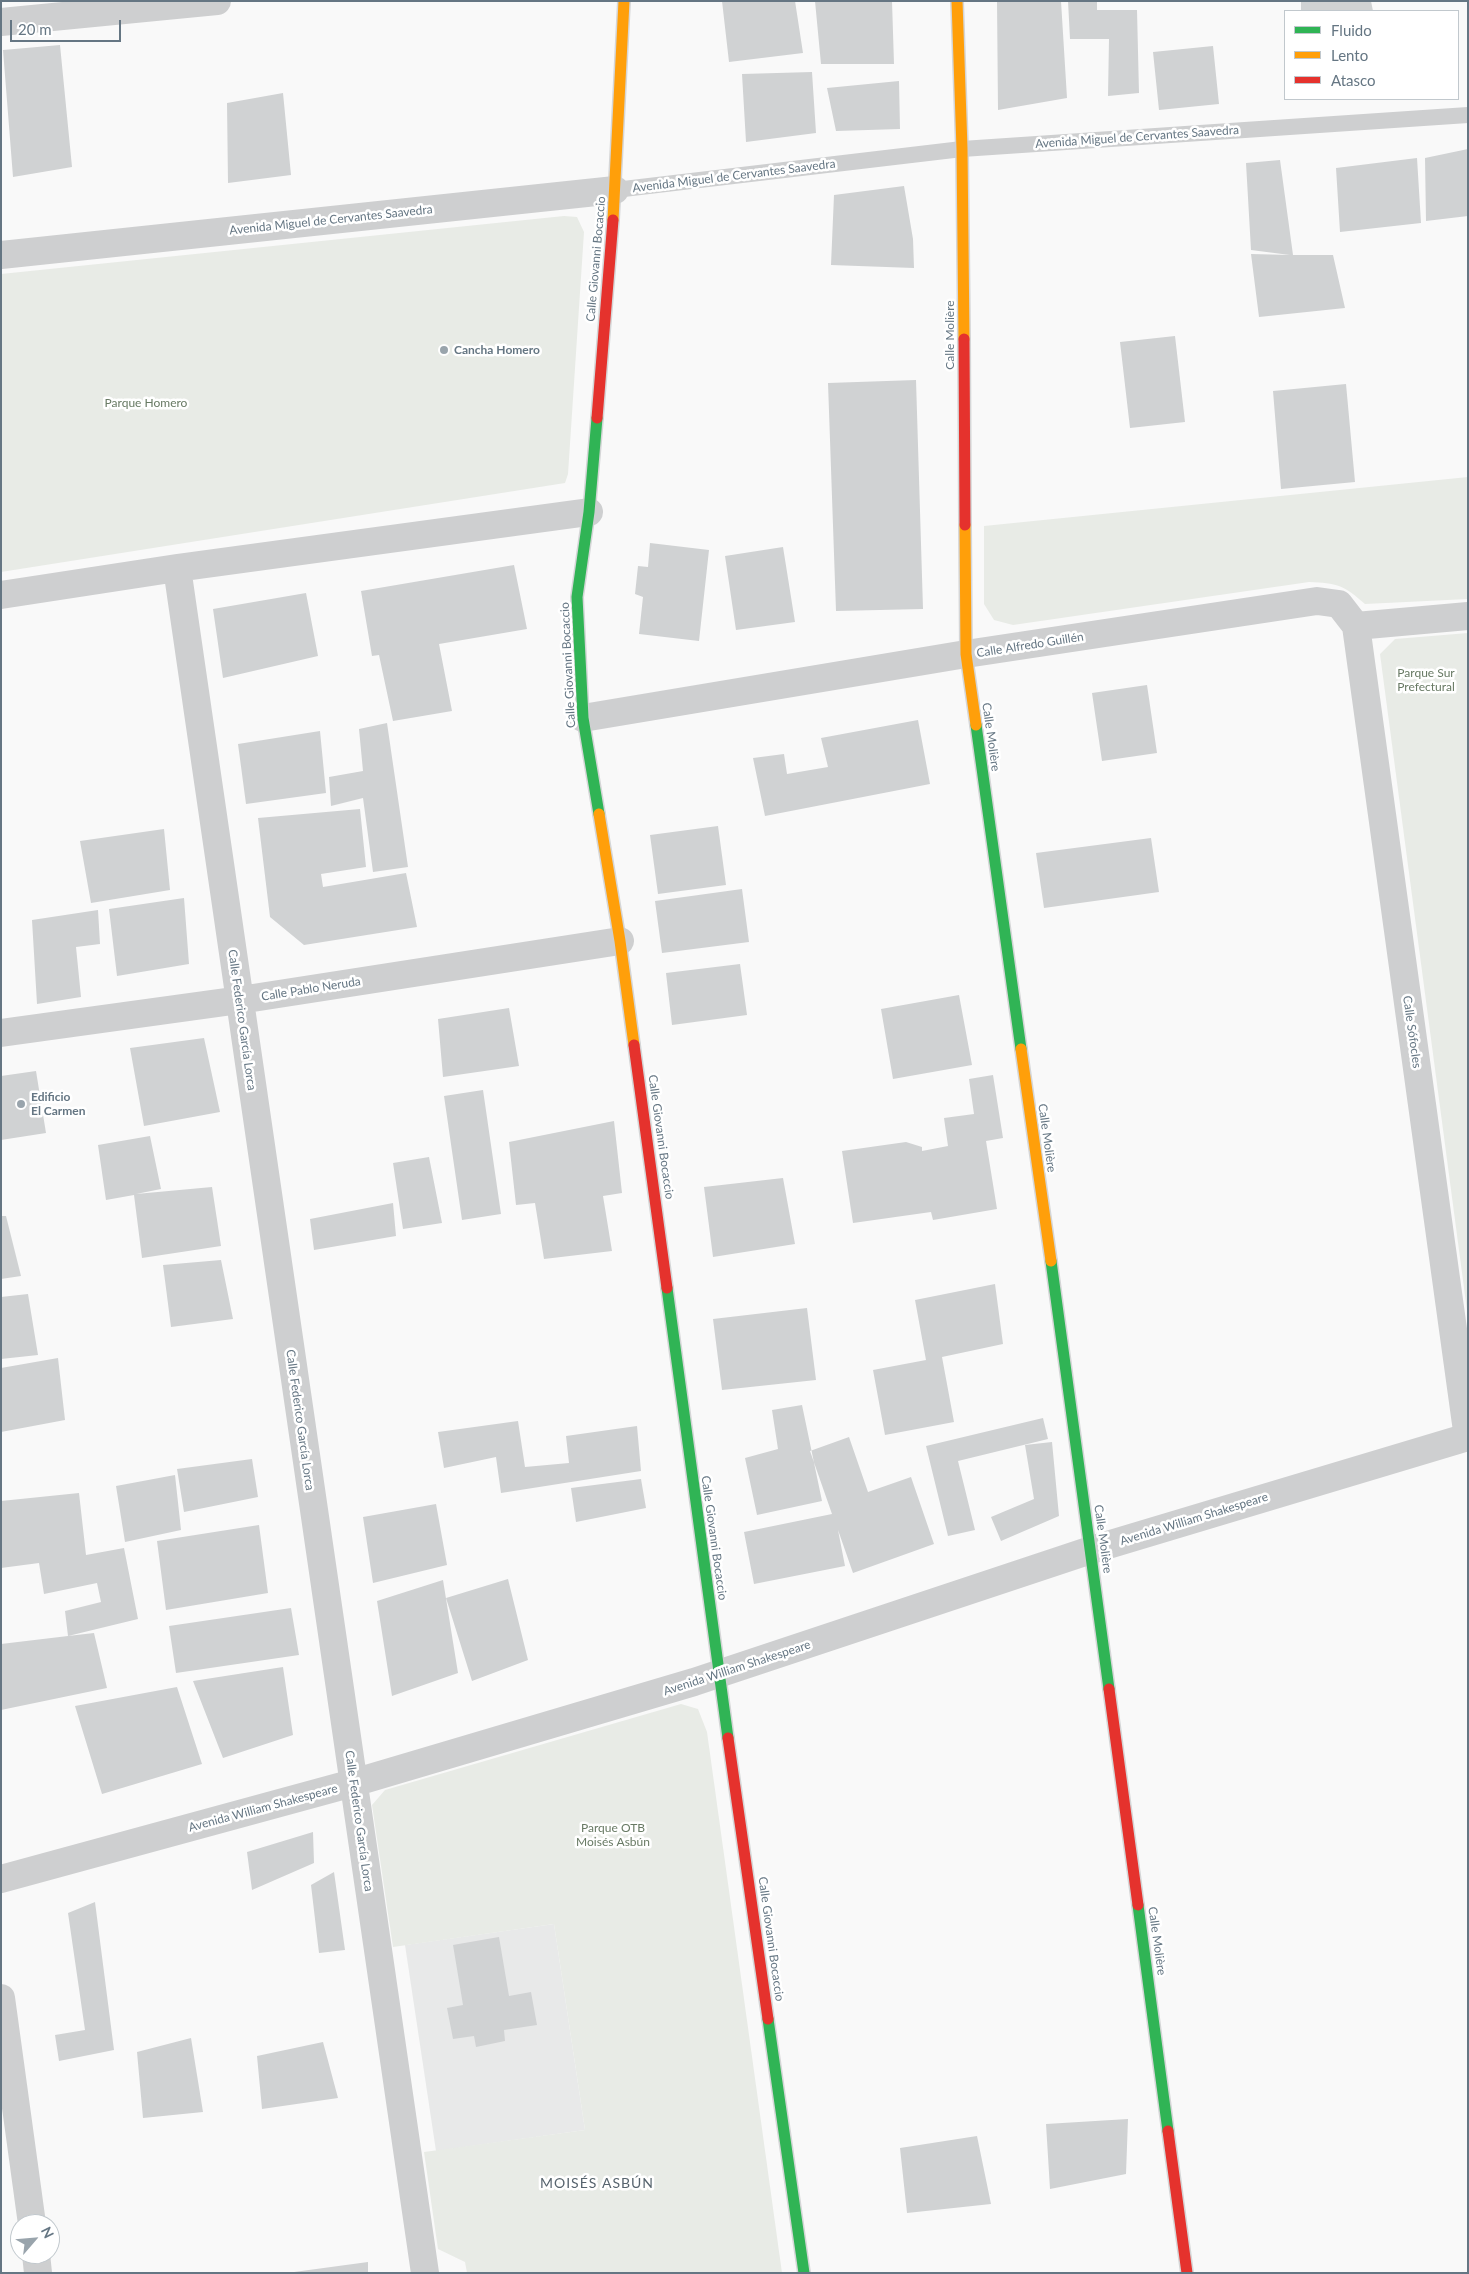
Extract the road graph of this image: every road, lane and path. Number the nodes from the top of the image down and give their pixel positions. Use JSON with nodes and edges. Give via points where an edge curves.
{"nodes":[{"id":1,"x":217,"y":1,"type":"edge"},
{"id":2,"x":624,"y":1,"type":"edge"},
{"id":3,"x":957,"y":1,"type":"edge"},
{"id":4,"x":1,"y":22,"type":"edge"},
{"id":5,"x":1468,"y":115,"type":"edge"},
{"id":6,"x":962,"y":149,"type":"junction"},
{"id":7,"x":615,"y":190,"type":"junction"},
{"id":8,"x":1,"y":256,"type":"edge"},
{"id":9,"x":589,"y":512,"type":"junction"},
{"id":10,"x":176,"y":568,"type":"junction"},
{"id":11,"x":1,"y":595,"type":"edge"},
{"id":12,"x":1468,"y":616,"type":"edge"},
{"id":13,"x":1356,"y":626,"type":"junction"},
{"id":14,"x":966,"y":654,"type":"junction"},
{"id":15,"x":583,"y":718,"type":"junction"},
{"id":16,"x":620,"y":940,"type":"junction"},
{"id":17,"x":240,"y":1000,"type":"junction"},
{"id":18,"x":1,"y":1033,"type":"edge"},
{"id":19,"x":1468,"y":1437,"type":"edge"},
{"id":20,"x":1090,"y":1550,"type":"junction"},
{"id":21,"x":719,"y":1675,"type":"junction"},
{"id":22,"x":353,"y":1783,"type":"junction"},
{"id":23,"x":1,"y":1879,"type":"edge"},
{"id":24,"x":1,"y":1998,"type":"edge"},
{"id":25,"x":31,"y":2214,"type":"edge"},
{"id":26,"x":425,"y":2273,"type":"edge"},
{"id":27,"x":804,"y":2273,"type":"edge"},
{"id":28,"x":1187,"y":2273,"type":"edge"}],
"edges":[{"from":1,"to":4,"type":"street"},
{"from":2,"to":7,"type":"street","name":"Calle Giovanni Bocaccio"},
{"from":3,"to":6,"type":"street","name":"Calle Molière"},
{"from":5,"to":6,"type":"lane","name":"Avenida Miguel de Cervantes Saavedra"},
{"from":6,"to":7,"type":"lane","name":"Avenida Miguel de Cervantes Saavedra"},
{"from":6,"to":14,"type":"street","name":"Calle Molière"},
{"from":7,"to":8,"type":"street","name":"Avenida Miguel de Cervantes Saavedra"},
{"from":7,"to":9,"type":"street","name":"Calle Giovanni Bocaccio"},
{"from":9,"to":10,"type":"street"},
{"from":9,"to":15,"type":"street","name":"Calle Giovanni Bocaccio","via":[[577,597]]},
{"from":10,"to":11,"type":"street"},
{"from":10,"to":17,"type":"street","name":"Calle Federico García Lorca"},
{"from":12,"to":13,"type":"street"},
{"from":13,"to":14,"type":"street","name":"Calle Alfredo Guillén","via":[[1339,604],[1317,601]]},
{"from":13,"to":19,"type":"street","name":"Calle Sófocles"},
{"from":14,"to":15,"type":"street","name":"Calle Alfredo Guillén"},
{"from":14,"to":20,"type":"street","name":"Calle Molière"},
{"from":15,"to":16,"type":"street","name":"Calle Giovanni Bocaccio"},
{"from":16,"to":17,"type":"street","name":"Calle Pablo Neruda"},
{"from":16,"to":21,"type":"street","name":"Calle Giovanni Bocaccio"},
{"from":17,"to":18,"type":"street","name":"Calle Pablo Neruda"},
{"from":17,"to":22,"type":"street","name":"Calle Federico García Lorca"},
{"from":19,"to":20,"type":"street","name":"Avenida William Shakespeare"},
{"from":20,"to":21,"type":"street","name":"Avenida William Shakespeare"},
{"from":20,"to":28,"type":"street","name":"Calle Molière"},
{"from":21,"to":22,"type":"street","name":"Avenida William Shakespeare"},
{"from":21,"to":27,"type":"street","name":"Calle Giovanni Bocaccio"},
{"from":22,"to":23,"type":"street","name":"Avenida William Shakespeare"},
{"from":22,"to":26,"type":"street","name":"Calle Federico García Lorca"},
{"from":24,"to":25,"type":"street"}]}
